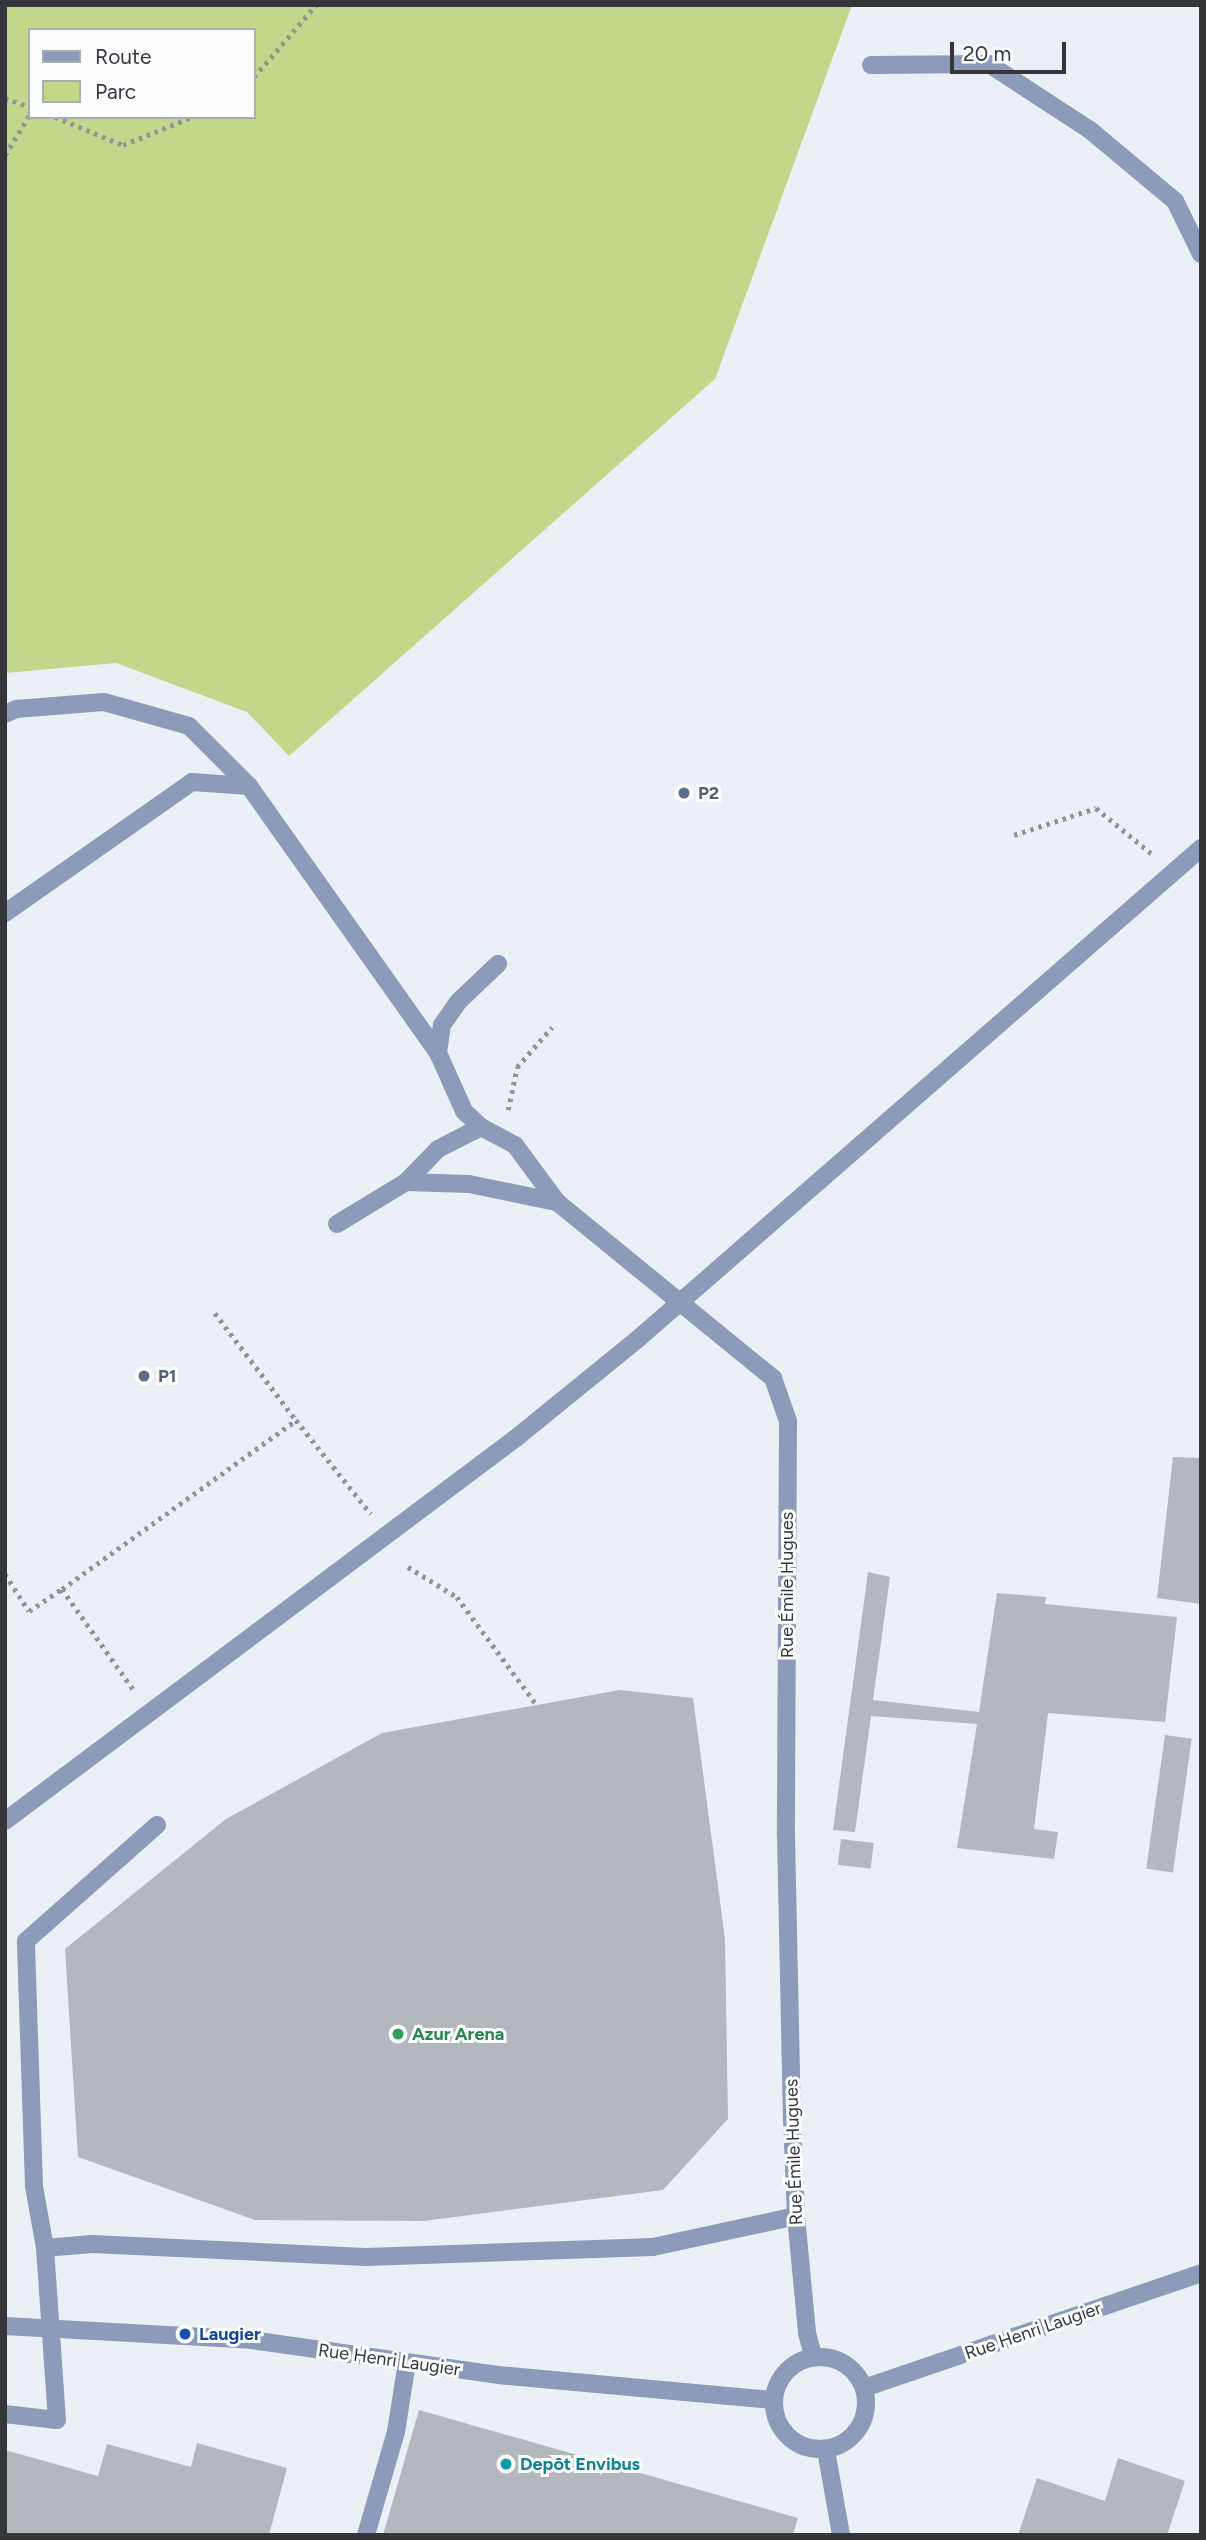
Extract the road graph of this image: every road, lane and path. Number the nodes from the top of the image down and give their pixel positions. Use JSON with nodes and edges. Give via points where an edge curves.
{"nodes":[{"id":1,"x":316,"y":5,"type":"edge"},
{"id":2,"x":872,"y":65,"type":"dead end"},
{"id":3,"x":256,"y":74,"type":"edge"},
{"id":4,"x":5,"y":98,"type":"edge"},
{"id":5,"x":28,"y":106,"type":"edge"},
{"id":6,"x":28,"y":117,"type":"edge"},
{"id":7,"x":60,"y":119,"type":"edge"},
{"id":8,"x":187,"y":119,"type":"edge"},
{"id":9,"x":5,"y":155,"type":"edge"},
{"id":10,"x":1201,"y":254,"type":"edge"},
{"id":11,"x":5,"y":714,"type":"edge"},
{"id":12,"x":249,"y":786,"type":"junction"},
{"id":13,"x":1014,"y":835,"type":"dead end"},
{"id":14,"x":1201,"y":848,"type":"edge"},
{"id":15,"x":1172,"y":872,"type":"junction"},
{"id":16,"x":5,"y":914,"type":"edge"},
{"id":17,"x":498,"y":964,"type":"dead end"},
{"id":18,"x":552,"y":1027,"type":"dead end"},
{"id":19,"x":438,"y":1054,"type":"junction"},
{"id":20,"x":481,"y":1127,"type":"junction"},
{"id":21,"x":515,"y":1145,"type":"junction"},
{"id":22,"x":406,"y":1182,"type":"junction"},
{"id":23,"x":557,"y":1202,"type":"junction"},
{"id":24,"x":337,"y":1224,"type":"dead end"},
{"id":25,"x":680,"y":1303,"type":"junction"},
{"id":26,"x":215,"y":1313,"type":"dead end"},
{"id":27,"x":296,"y":1420,"type":"junction"},
{"id":28,"x":373,"y":1517,"type":"dead end"},
{"id":29,"x":408,"y":1567,"type":"dead end"},
{"id":30,"x":5,"y":1574,"type":"edge"},
{"id":31,"x":62,"y":1589,"type":"junction"},
{"id":32,"x":135,"y":1692,"type":"dead end"},
{"id":33,"x":537,"y":1705,"type":"dead end"},
{"id":34,"x":5,"y":1821,"type":"edge"},
{"id":35,"x":157,"y":1825,"type":"dead end"},
{"id":36,"x":796,"y":2216,"type":"junction"},
{"id":37,"x":45,"y":2248,"type":"junction"},
{"id":38,"x":1201,"y":2273,"type":"edge"},
{"id":39,"x":5,"y":2326,"type":"edge"},
{"id":40,"x":50,"y":2328,"type":"junction"},
{"id":41,"x":813,"y":2356,"type":"junction"},
{"id":42,"x":407,"y":2362,"type":"junction"},
{"id":43,"x":864,"y":2388,"type":"junction"},
{"id":44,"x":773,"y":2400,"type":"junction"},
{"id":45,"x":5,"y":2414,"type":"edge"},
{"id":46,"x":826,"y":2449,"type":"junction"},
{"id":47,"x":366,"y":2535,"type":"edge"},
{"id":48,"x":841,"y":2535,"type":"edge"}],
"edges":[{"from":1,"to":3,"type":"path"},
{"from":2,"to":10,"type":"street","via":[[989,64],[1090,130],[1175,201]]},
{"from":4,"to":5,"type":"path"},
{"from":6,"to":9,"type":"path"},
{"from":7,"to":8,"type":"path","via":[[123,145]]},
{"from":11,"to":12,"type":"street","via":[[16,709],[104,702],[189,726]]},
{"from":12,"to":16,"type":"street","via":[[192,782]]},
{"from":12,"to":19,"type":"street"},
{"from":13,"to":15,"type":"path","via":[[1096,808]]},
{"from":14,"to":15,"type":"street"},
{"from":15,"to":25,"type":"street"},
{"from":17,"to":19,"type":"street","via":[[459,1001],[442,1025]]},
{"from":18,"to":21,"type":"path","via":[[517,1067],[508,1108]]},
{"from":19,"to":20,"type":"street","via":[[464,1111]]},
{"from":20,"to":21,"type":"street","name":"Rue Émile Hugues"},
{"from":20,"to":22,"type":"street","via":[[438,1149]]},
{"from":21,"to":23,"type":"street","name":"Rue Émile Hugues"},
{"from":22,"to":23,"type":"street","via":[[469,1184]]},
{"from":22,"to":24,"type":"street"},
{"from":23,"to":25,"type":"street","name":"Rue Émile Hugues"},
{"from":25,"to":34,"type":"street","via":[[516,1437]]},
{"from":25,"to":36,"type":"street","name":"Rue Émile Hugues","via":[[773,1378],[788,1421],[786,1835]]},
{"from":26,"to":27,"type":"path"},
{"from":27,"to":28,"type":"path"},
{"from":27,"to":31,"type":"path"},
{"from":29,"to":33,"type":"path","via":[[457,1597]]},
{"from":30,"to":31,"type":"path","via":[[29,1611]]},
{"from":31,"to":32,"type":"path"},
{"from":35,"to":37,"type":"street","via":[[26,1941],[34,2186]]},
{"from":36,"to":37,"type":"street","via":[[653,2247],[366,2257],[92,2244]]},
{"from":36,"to":41,"type":"street","name":"Rue Émile Hugues"},
{"from":37,"to":40,"type":"street"},
{"from":38,"to":43,"type":"street","name":"Rue Henri Laugier"},
{"from":39,"to":40,"type":"street","name":"Rue Henri Laugier"},
{"from":40,"to":42,"type":"street","name":"Rue Henri Laugier","via":[[252,2340]]},
{"from":40,"to":45,"type":"street","via":[[57,2420]]},
{"from":41,"to":43,"type":"street","via":[[845,2363]]},
{"from":41,"to":44,"type":"street","via":[[786,2371]]},
{"from":42,"to":44,"type":"street","name":"Rue Henri Laugier","via":[[498,2375]]},
{"from":42,"to":47,"type":"street","via":[[396,2432]]},
{"from":43,"to":46,"type":"street","via":[[863,2420],[855,2434]]},
{"from":44,"to":46,"type":"street","via":[[782,2431],[794,2442]]},
{"from":46,"to":48,"type":"street"}]}
